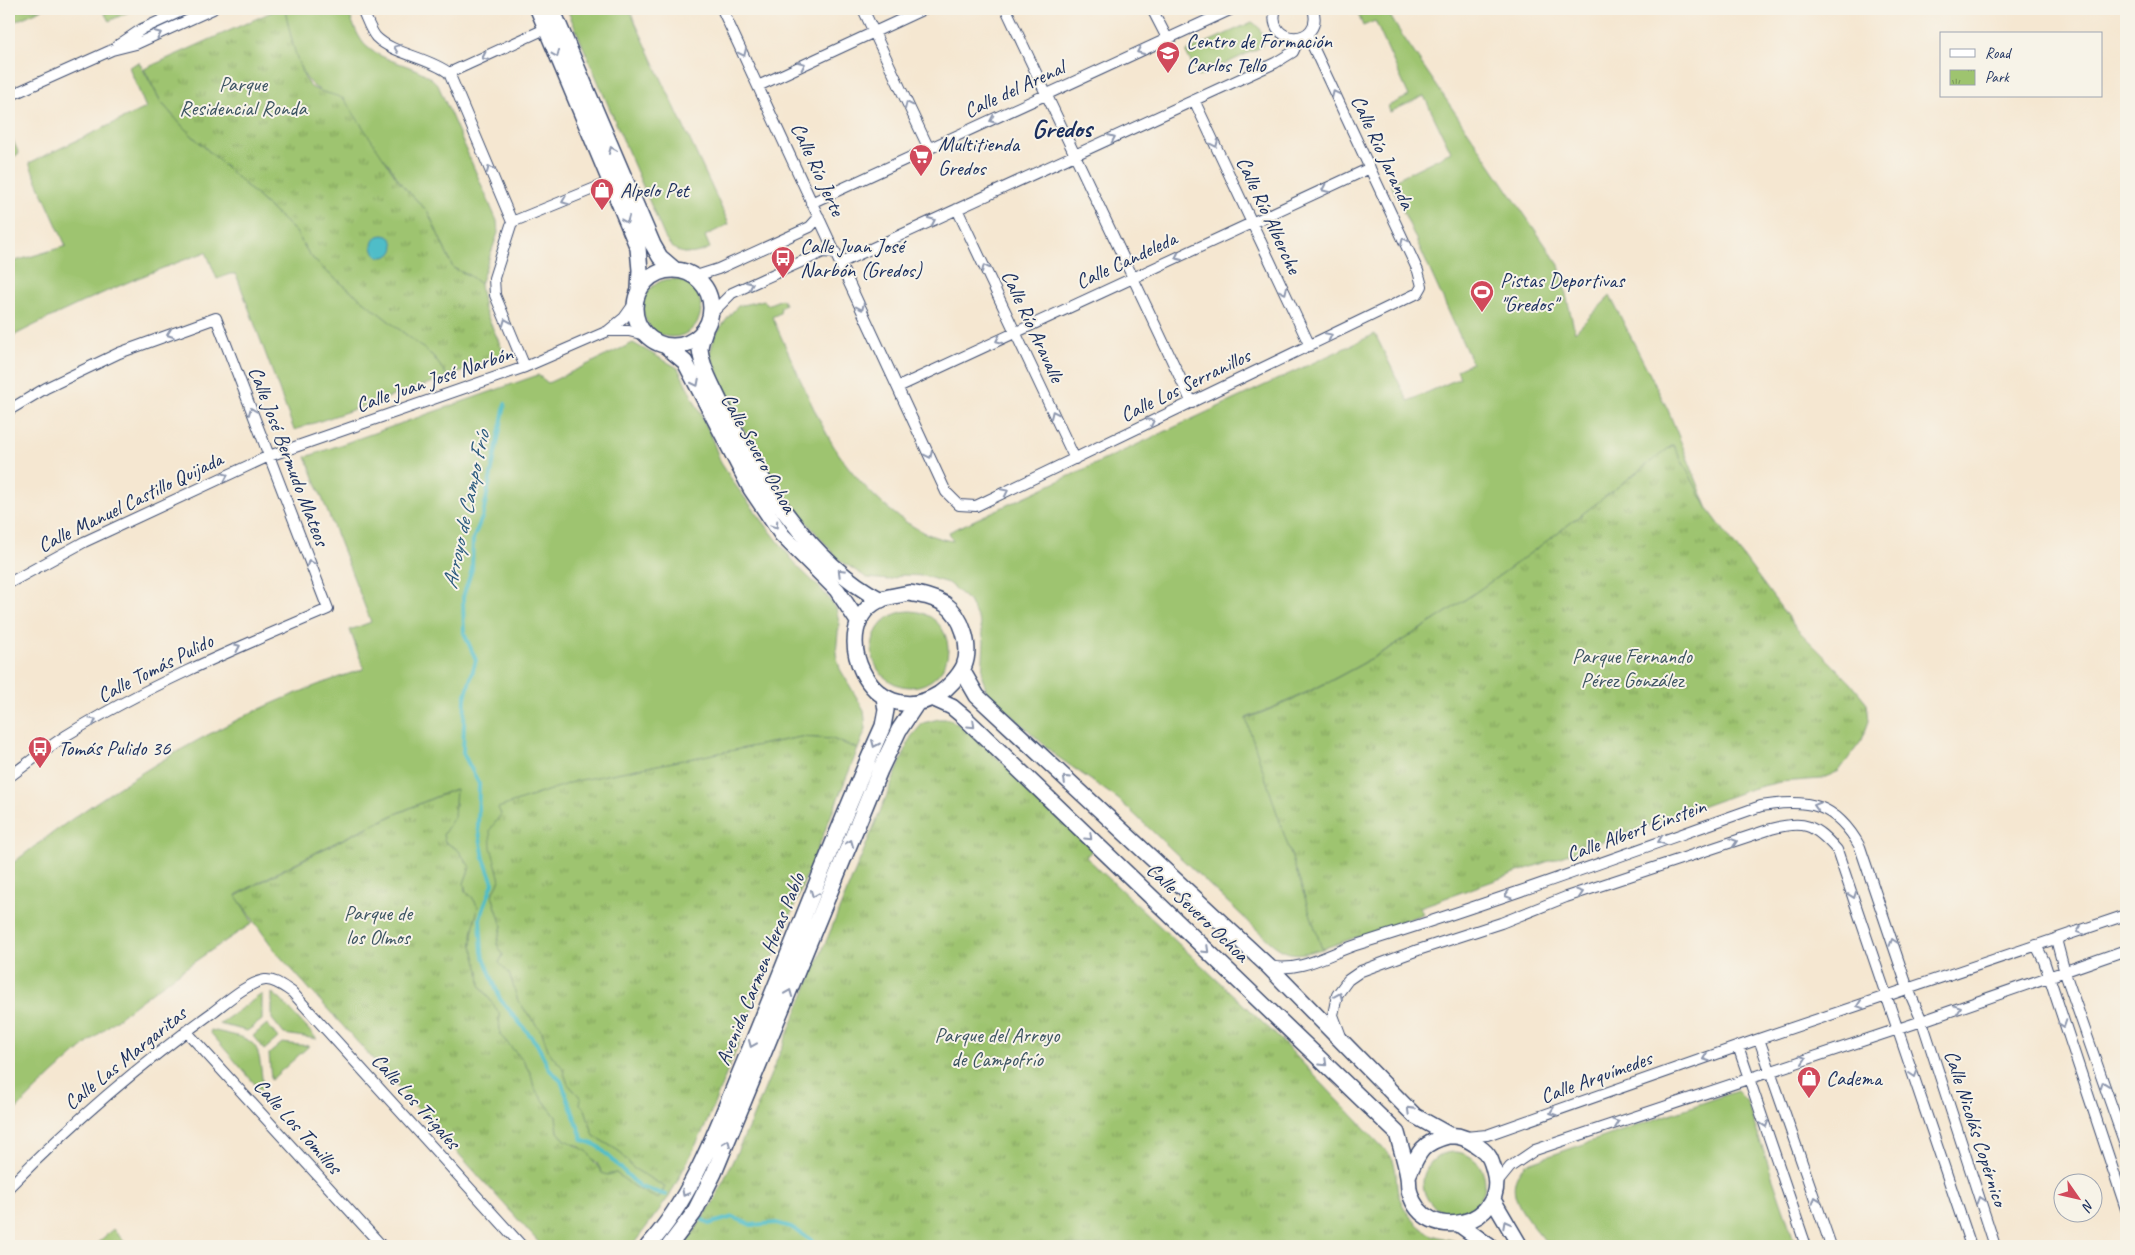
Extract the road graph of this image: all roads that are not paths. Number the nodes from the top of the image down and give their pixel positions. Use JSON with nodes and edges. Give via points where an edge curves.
{"nodes":[{"id":1,"x":186,"y":9,"type":"edge"},
{"id":2,"x":213,"y":9,"type":"edge"},
{"id":3,"x":362,"y":9,"type":"edge"},
{"id":4,"x":538,"y":9,"type":"edge"},
{"id":5,"x":552,"y":9,"type":"edge"},
{"id":6,"x":722,"y":9,"type":"edge"},
{"id":7,"x":863,"y":9,"type":"edge"},
{"id":8,"x":924,"y":9,"type":"edge"},
{"id":9,"x":1006,"y":9,"type":"edge"},
{"id":10,"x":1152,"y":9,"type":"edge"},
{"id":11,"x":1232,"y":9,"type":"edge"},
{"id":12,"x":1276,"y":9,"type":"edge"},
{"id":13,"x":1313,"y":9,"type":"edge"},
{"id":14,"x":545,"y":29,"type":"junction"},
{"id":15,"x":874,"y":32,"type":"junction"},
{"id":16,"x":1303,"y":35,"type":"junction"},
{"id":17,"x":1167,"y":38,"type":"junction"},
{"id":18,"x":112,"y":50,"type":"junction"},
{"id":19,"x":449,"y":73,"type":"junction"},
{"id":20,"x":758,"y":86,"type":"junction"},
{"id":21,"x":1046,"y":94,"type":"junction"},
{"id":22,"x":9,"y":96,"type":"edge"},
{"id":23,"x":1194,"y":100,"type":"junction"},
{"id":24,"x":929,"y":149,"type":"junction"},
{"id":25,"x":1075,"y":155,"type":"junction"},
{"id":26,"x":1370,"y":168,"type":"junction"},
{"id":27,"x":610,"y":182,"type":"junction"},
{"id":28,"x":812,"y":203,"type":"junction"},
{"id":29,"x":957,"y":209,"type":"junction"},
{"id":30,"x":819,"y":217,"type":"junction"},
{"id":31,"x":512,"y":222,"type":"junction"},
{"id":32,"x":1252,"y":223,"type":"junction"},
{"id":33,"x":838,"y":258,"type":"junction"},
{"id":34,"x":674,"y":269,"type":"junction"},
{"id":35,"x":696,"y":276,"type":"junction"},
{"id":36,"x":1133,"y":278,"type":"junction"},
{"id":37,"x":1422,"y":286,"type":"joint"},
{"id":38,"x":637,"y":296,"type":"junction"},
{"id":39,"x":712,"y":313,"type":"junction"},
{"id":40,"x":704,"y":330,"type":"junction"},
{"id":41,"x":608,"y":331,"type":"junction"},
{"id":42,"x":1016,"y":332,"type":"junction"},
{"id":43,"x":645,"y":335,"type":"junction"},
{"id":44,"x":666,"y":346,"type":"junction"},
{"id":45,"x":1310,"y":346,"type":"junction"},
{"id":46,"x":525,"y":367,"type":"junction"},
{"id":47,"x":898,"y":387,"type":"junction"},
{"id":48,"x":1192,"y":403,"type":"junction"},
{"id":49,"x":9,"y":410,"type":"edge"},
{"id":50,"x":269,"y":456,"type":"junction"},
{"id":51,"x":1075,"y":459,"type":"junction"},
{"id":52,"x":959,"y":505,"type":"joint"},
{"id":53,"x":9,"y":583,"type":"edge"},
{"id":54,"x":881,"y":600,"type":"junction"},
{"id":55,"x":328,"y":608,"type":"joint"},
{"id":56,"x":859,"y":622,"type":"junction"},
{"id":57,"x":962,"y":670,"type":"junction"},
{"id":58,"x":884,"y":697,"type":"junction"},
{"id":59,"x":925,"y":701,"type":"junction"},
{"id":60,"x":9,"y":778,"type":"edge"},
{"id":61,"x":2126,"y":915,"type":"edge"},
{"id":62,"x":2056,"y":939,"type":"junction"},
{"id":63,"x":2036,"y":944,"type":"junction"},
{"id":64,"x":2126,"y":950,"type":"edge"},
{"id":65,"x":1268,"y":966,"type":"junction"},
{"id":66,"x":2065,"y":973,"type":"junction"},
{"id":67,"x":2048,"y":977,"type":"junction"},
{"id":68,"x":279,"y":983,"type":"joint"},
{"id":69,"x":1908,"y":989,"type":"junction"},
{"id":70,"x":1886,"y":996,"type":"junction"},
{"id":71,"x":1922,"y":1021,"type":"junction"},
{"id":72,"x":1898,"y":1028,"type":"junction"},
{"id":73,"x":186,"y":1031,"type":"junction"},
{"id":74,"x":1759,"y":1038,"type":"junction"},
{"id":75,"x":1343,"y":1042,"type":"junction"},
{"id":76,"x":1738,"y":1046,"type":"junction"},
{"id":77,"x":1771,"y":1070,"type":"junction"},
{"id":78,"x":1749,"y":1078,"type":"junction"},
{"id":79,"x":1458,"y":1136,"type":"junction"},
{"id":80,"x":2126,"y":1147,"type":"edge"},
{"id":81,"x":1408,"y":1176,"type":"junction"},
{"id":82,"x":1497,"y":1183,"type":"junction"},
{"id":83,"x":9,"y":1188,"type":"edge"},
{"id":84,"x":1493,"y":1200,"type":"junction"},
{"id":85,"x":2126,"y":1209,"type":"edge"},
{"id":86,"x":1460,"y":1225,"type":"junction"},
{"id":87,"x":382,"y":1246,"type":"edge"},
{"id":88,"x":522,"y":1246,"type":"edge"},
{"id":89,"x":648,"y":1246,"type":"edge"},
{"id":90,"x":669,"y":1246,"type":"edge"},
{"id":91,"x":1489,"y":1246,"type":"edge"},
{"id":92,"x":1520,"y":1246,"type":"edge"},
{"id":93,"x":1806,"y":1246,"type":"edge"},
{"id":94,"x":1832,"y":1246,"type":"edge"},
{"id":95,"x":1971,"y":1246,"type":"edge"},
{"id":96,"x":1995,"y":1246,"type":"edge"}],
"edges":[{"from":1,"to":18,"type":"street","via":[[142,29]]},
{"from":18,"to":2,"type":"street","one_way":true,"via":[[136,44]]},
{"from":19,"to":3,"type":"street","one_way":true,"via":[[439,65],[388,45],[375,36]]},
{"from":4,"to":14,"type":"main road"},
{"from":34,"to":5,"type":"main road","one_way":true,"via":[[660,257],[653,245]]},
{"from":6,"to":20,"type":"street","name":"Calle Río Jerte","one_way":true},
{"from":7,"to":15,"type":"street"},
{"from":8,"to":15,"type":"street"},
{"from":9,"to":21,"type":"street"},
{"from":10,"to":17,"type":"street"},
{"from":11,"to":17,"type":"street","name":"Calle del Arenal"},
{"from":12,"to":16,"type":"street","via":[[1278,30],[1288,37]]},
{"from":13,"to":16,"type":"street","via":[[1315,22]]},
{"from":14,"to":19,"type":"street","one_way":true},
{"from":14,"to":27,"type":"main road","one_way":true},
{"from":20,"to":15,"type":"street","one_way":true},
{"from":24,"to":15,"type":"street","one_way":true},
{"from":16,"to":23,"type":"street","via":[[1286,58]]},
{"from":26,"to":16,"type":"street","name":"Calle Río Jaranda","one_way":true},
{"from":17,"to":21,"type":"street","name":"Calle del Arenal","one_way":true},
{"from":18,"to":22,"type":"street"},
{"from":31,"to":19,"type":"street","one_way":true},
{"from":20,"to":28,"type":"street","name":"Calle Río Jerte"},
{"from":21,"to":24,"type":"street","name":"Calle del Arenal","one_way":true},
{"from":21,"to":25,"type":"street"},
{"from":25,"to":23,"type":"street","one_way":true},
{"from":23,"to":32,"type":"street","name":"Calle Río Alberche","one_way":true},
{"from":24,"to":28,"type":"street","name":"Calle del Arenal"},
{"from":25,"to":29,"type":"street"},
{"from":25,"to":36,"type":"street"},
{"from":26,"to":32,"type":"street","name":"Calle Candeleda","one_way":true},
{"from":37,"to":26,"type":"street","name":"Calle Río Jaranda","one_way":true},
{"from":27,"to":31,"type":"street","one_way":true},
{"from":27,"to":38,"type":"main road","one_way":true,"via":[[638,248]]},
{"from":28,"to":30,"type":"street","name":"Calle Río Jerte"},
{"from":33,"to":29,"type":"street","one_way":true},
{"from":42,"to":29,"type":"street","name":"Calle Río Aravalle","one_way":true},
{"from":30,"to":33,"type":"street","name":"Calle Río Jerte"},
{"from":30,"to":35,"type":"street","via":[[810,227]]},
{"from":46,"to":31,"type":"street","one_way":true,"via":[[495,295],[494,278]]},
{"from":32,"to":36,"type":"street","name":"Calle Candeleda","one_way":true},
{"from":32,"to":45,"type":"street","name":"Calle Río Alberche","one_way":true},
{"from":39,"to":33,"type":"street","one_way":true,"via":[[732,293],[822,252]]},
{"from":33,"to":47,"type":"street","name":"Calle Río Jerte","one_way":true},
{"from":34,"to":35,"type":"main road"},
{"from":34,"to":38,"type":"main road","via":[[653,274]]},
{"from":35,"to":39,"type":"main road","via":[[710,295]]},
{"from":36,"to":42,"type":"street","name":"Calle Candeleda"},
{"from":36,"to":48,"type":"street"},
{"from":45,"to":37,"type":"street","name":"Calle Los Serranillos","one_way":true,"via":[[1407,299],[1418,293]]},
{"from":38,"to":41,"type":"street","name":"Calle Juan José Narbón","via":[[624,318]]},
{"from":38,"to":43,"type":"main road","via":[[638,323]]},
{"from":39,"to":40,"type":"main road"},
{"from":40,"to":44,"type":"main road","via":[[692,342]]},
{"from":54,"to":40,"type":"main road","name":"Calle Severo Ochoa","one_way":true,"via":[[849,580],[816,548],[764,480],[732,426],[705,370],[700,347]]},
{"from":41,"to":43,"type":"street","name":"Calle Juan José Narbón"},
{"from":41,"to":46,"type":"street","name":"Calle Juan José Narbón"},
{"from":42,"to":47,"type":"street","name":"Calle Candeleda","one_way":true},
{"from":51,"to":42,"type":"street","name":"Calle Río Aravalle","one_way":true},
{"from":43,"to":44,"type":"main road"},
{"from":44,"to":56,"type":"main road","name":"Calle Severo Ochoa","one_way":true,"via":[[685,362],[751,489],[782,535],[837,590]]},
{"from":45,"to":48,"type":"street","name":"Calle Los Serranillos"},
{"from":46,"to":50,"type":"street","name":"Calle Juan José Narbón"},
{"from":47,"to":52,"type":"street","name":"Calle Río Jerte","one_way":true,"via":[[946,492]]},
{"from":51,"to":48,"type":"street","name":"Calle Los Serranillos","one_way":true},
{"from":50,"to":49,"type":"street","name":"Calle José Bermudo Mateos","one_way":true,"via":[[216,318],[119,353],[46,388]]},
{"from":53,"to":50,"type":"street","name":"Calle Manuel Castillo Quijada","one_way":true,"via":[[84,542]]},
{"from":55,"to":50,"type":"street","name":"Calle José Bermudo Mateos","one_way":true},
{"from":52,"to":51,"type":"street","name":"Calle Los Serranillos","one_way":true,"via":[[976,506]]},
{"from":54,"to":56,"type":"main road"},
{"from":54,"to":57,"type":"main road","via":[[908,593],[926,595],[946,605],[964,630],[967,647]]},
{"from":60,"to":55,"type":"street","name":"Calle Tomás Pulido","one_way":true,"via":[[67,735],[161,683],[235,647]]},
{"from":56,"to":58,"type":"main road","via":[[855,644],[858,663],[870,686]]},
{"from":57,"to":59,"type":"main road","via":[[944,691]]},
{"from":65,"to":57,"type":"main road","name":"Calle Severo Ochoa","one_way":true,"via":[[978,696]]},
{"from":58,"to":59,"type":"main road","via":[[899,702]]},
{"from":58,"to":89,"type":"main road","name":"Avenida Carmen Heras Pablo","one_way":true,"via":[[883,726],[728,1102],[684,1196],[663,1230]]},
{"from":59,"to":81,"type":"main road","name":"Calle Severo Ochoa","one_way":true,"via":[[952,707],[964,717],[1397,1133]]},
{"from":90,"to":59,"type":"main road","name":"Avenida Carmen Heras Pablo","one_way":true,"via":[[694,1214],[714,1173],[888,752],[899,730]]},
{"from":61,"to":62,"type":"street","name":"Calle Arquímedes","one_way":true},
{"from":62,"to":63,"type":"street","name":"Calle Arquímedes"},
{"from":62,"to":66,"type":"street"},
{"from":63,"to":67,"type":"street"},
{"from":63,"to":69,"type":"street","name":"Calle Arquímedes"},
{"from":64,"to":66,"type":"street"},
{"from":69,"to":65,"type":"street","name":"Calle Albert Einstein","one_way":true,"via":[[1852,831],[1822,807],[1802,802],[1761,806],[1450,915],[1339,950],[1303,967]]},
{"from":65,"to":75,"type":"main road","name":"Calle Severo Ochoa"},
{"from":66,"to":67,"type":"street"},
{"from":80,"to":66,"type":"street","one_way":true},
{"from":71,"to":67,"type":"street","one_way":true},
{"from":67,"to":85,"type":"street","one_way":true},
{"from":68,"to":73,"type":"street","name":"Calle Las Margaritas","via":[[264,980],[244,989]]},
{"from":68,"to":88,"type":"street","name":"Calle Los Trigales","via":[[292,992]]},
{"from":69,"to":70,"type":"street","name":"Calle Arquímedes"},
{"from":69,"to":71,"type":"street"},
{"from":70,"to":72,"type":"street"},
{"from":70,"to":74,"type":"street","name":"Calle Arquímedes","one_way":true},
{"from":75,"to":70,"type":"street","name":"Calle Albert Einstein","one_way":true,"via":[[1333,1015],[1337,995],[1348,980],[1361,971],[1566,897],[1793,823],[1810,827],[1837,850]]},
{"from":71,"to":72,"type":"street"},
{"from":96,"to":71,"type":"street","name":"Calle Nicolás Copérnico","one_way":true},
{"from":77,"to":72,"type":"street","one_way":true},
{"from":72,"to":95,"type":"street","name":"Calle Nicolás Copérnico","one_way":true},
{"from":73,"to":83,"type":"street","name":"Calle Las Margaritas","via":[[96,1103]]},
{"from":73,"to":87,"type":"street","name":"Calle Los Tomillos"},
{"from":74,"to":76,"type":"street","name":"Calle Arquímedes"},
{"from":74,"to":77,"type":"street"},
{"from":79,"to":75,"type":"main road","name":"Calle Severo Ochoa","one_way":true,"via":[[1415,1116]]},
{"from":76,"to":78,"type":"street"},
{"from":76,"to":79,"type":"street","name":"Calle Arquímedes","one_way":true,"via":[[1487,1135]]},
{"from":77,"to":78,"type":"street"},
{"from":94,"to":77,"type":"street","one_way":true},
{"from":82,"to":78,"type":"street","one_way":true,"via":[[1510,1167],[1534,1150]]},
{"from":78,"to":93,"type":"street","one_way":true},
{"from":79,"to":81,"type":"main road","via":[[1432,1141],[1419,1151]]},
{"from":79,"to":82,"type":"main road","via":[[1489,1154]]},
{"from":81,"to":86,"type":"main road","via":[[1410,1193],[1422,1213],[1439,1223]]},
{"from":82,"to":84,"type":"main road"},
{"from":84,"to":86,"type":"main road","via":[[1486,1210]]},
{"from":92,"to":84,"type":"main road","one_way":true},
{"from":86,"to":91,"type":"main road"}]}
